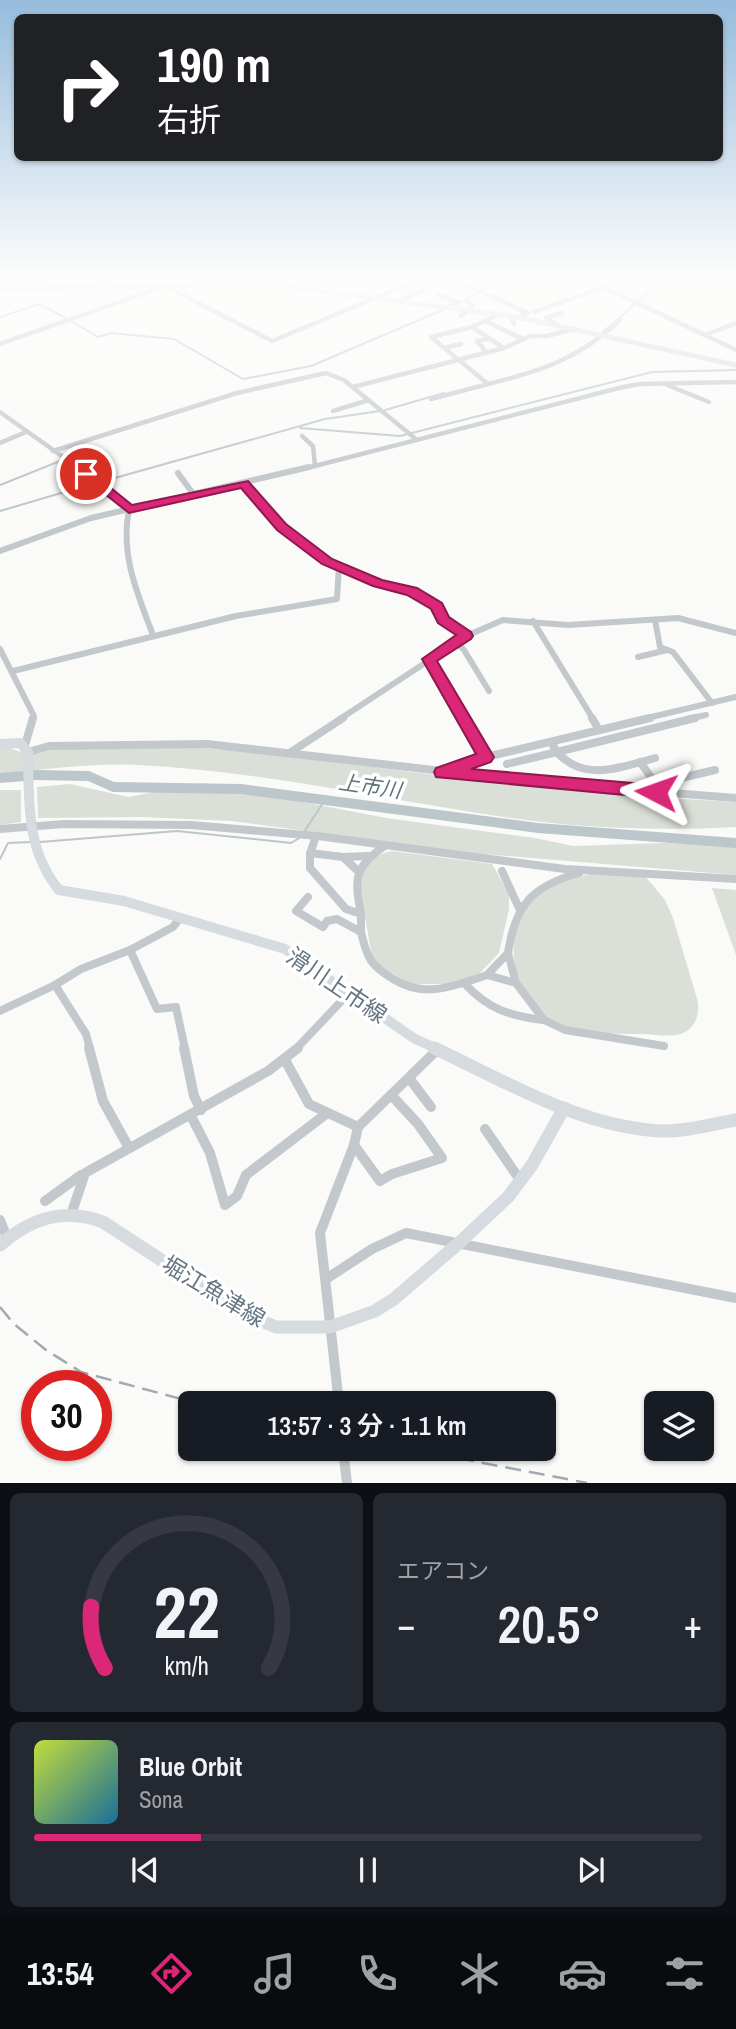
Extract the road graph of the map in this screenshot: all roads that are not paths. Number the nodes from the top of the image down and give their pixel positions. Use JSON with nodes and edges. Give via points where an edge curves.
{"nodes":[{"id":1,"x":451,"y":346,"type":"edge"},
{"id":2,"x":481,"y":346,"type":"edge"},
{"id":3,"x":501,"y":346,"type":"edge"},
{"id":4,"x":508,"y":346,"type":"edge"},
{"id":5,"x":590,"y":346,"type":"edge"},
{"id":6,"x":653,"y":346,"type":"edge"},
{"id":7,"x":447,"y":347,"type":"joint"},
{"id":8,"x":504,"y":348,"type":"junction"},
{"id":9,"x":486,"y":352,"type":"junction"},
{"id":10,"x":457,"y":358,"type":"junction"},
{"id":11,"x":736,"y":365,"type":"edge"},
{"id":12,"x":736,"y":382,"type":"edge"},
{"id":13,"x":664,"y":383,"type":"junction"},
{"id":14,"x":488,"y":384,"type":"junction"},
{"id":15,"x":353,"y":387,"type":"junction"},
{"id":16,"x":431,"y":399,"type":"dead end"},
{"id":17,"x":369,"y":400,"type":"junction"},
{"id":18,"x":709,"y":402,"type":"dead end"},
{"id":19,"x":333,"y":411,"type":"dead end"},
{"id":20,"x":0,"y":412,"type":"edge"},
{"id":21,"x":26,"y":432,"type":"junction"},
{"id":22,"x":302,"y":436,"type":"dead end"},
{"id":23,"x":417,"y":440,"type":"junction"},
{"id":24,"x":0,"y":443,"type":"edge"},
{"id":25,"x":53,"y":451,"type":"junction"},
{"id":26,"x":315,"y":466,"type":"junction"},
{"id":27,"x":178,"y":473,"type":"dead end"},
{"id":28,"x":243,"y":484,"type":"junction"},
{"id":29,"x":194,"y":495,"type":"junction"},
{"id":30,"x":129,"y":509,"type":"junction"},
{"id":31,"x":0,"y":551,"type":"edge"},
{"id":32,"x":339,"y":565,"type":"junction"},
{"id":33,"x":655,"y":620,"type":"junction"},
{"id":34,"x":533,"y":621,"type":"junction"},
{"id":35,"x":736,"y":633,"type":"edge"},
{"id":36,"x":153,"y":635,"type":"junction"},
{"id":37,"x":466,"y":636,"type":"junction"},
{"id":38,"x":456,"y":642,"type":"junction"},
{"id":39,"x":0,"y":649,"type":"edge"},
{"id":40,"x":667,"y":650,"type":"junction"},
{"id":41,"x":638,"y":657,"type":"dead end"},
{"id":42,"x":429,"y":659,"type":"junction"},
{"id":43,"x":13,"y":671,"type":"junction"},
{"id":44,"x":489,"y":691,"type":"dead end"},
{"id":45,"x":736,"y":697,"type":"edge"},
{"id":46,"x":712,"y":703,"type":"junction"},
{"id":47,"x":706,"y":715,"type":"dead end"},
{"id":48,"x":599,"y":730,"type":"junction"},
{"id":49,"x":551,"y":741,"type":"junction"},
{"id":50,"x":0,"y":744,"type":"edge"},
{"id":51,"x":26,"y":748,"type":"junction"},
{"id":52,"x":557,"y":751,"type":"junction"},
{"id":53,"x":291,"y":752,"type":"junction"},
{"id":54,"x":486,"y":757,"type":"junction"},
{"id":55,"x":655,"y":758,"type":"dead end"},
{"id":56,"x":640,"y":762,"type":"junction"},
{"id":57,"x":507,"y":764,"type":"dead end"},
{"id":58,"x":715,"y":770,"type":"dead end"},
{"id":59,"x":442,"y":772,"type":"junction"},
{"id":60,"x":736,"y":798,"type":"edge"},
{"id":61,"x":30,"y":825,"type":"junction"},
{"id":62,"x":0,"y":829,"type":"edge"},
{"id":63,"x":316,"y":836,"type":"junction"},
{"id":64,"x":386,"y":845,"type":"junction"},
{"id":65,"x":310,"y":853,"type":"junction"},
{"id":66,"x":368,"y":856,"type":"junction"},
{"id":67,"x":343,"y":858,"type":"junction"},
{"id":68,"x":358,"y":871,"type":"junction"},
{"id":69,"x":502,"y":871,"type":"dead end"},
{"id":70,"x":588,"y":871,"type":"junction"},
{"id":71,"x":736,"y":879,"type":"edge"},
{"id":72,"x":308,"y":897,"type":"dead end"},
{"id":73,"x":519,"y":908,"type":"junction"},
{"id":74,"x":361,"y":914,"type":"junction"},
{"id":75,"x":180,"y":918,"type":"junction"},
{"id":76,"x":361,"y":932,"type":"junction"},
{"id":77,"x":130,"y":950,"type":"junction"},
{"id":78,"x":508,"y":953,"type":"junction"},
{"id":79,"x":487,"y":975,"type":"junction"},
{"id":80,"x":516,"y":983,"type":"junction"},
{"id":81,"x":465,"y":984,"type":"junction"},
{"id":82,"x":55,"y":985,"type":"junction"},
{"id":83,"x":349,"y":993,"type":"junction"},
{"id":84,"x":0,"y":1011,"type":"edge"},
{"id":85,"x":544,"y":1020,"type":"junction"},
{"id":86,"x":664,"y":1046,"type":"dead end"},
{"id":87,"x":438,"y":1050,"type":"junction"},
{"id":88,"x":285,"y":1060,"type":"junction"},
{"id":89,"x":409,"y":1078,"type":"junction"},
{"id":90,"x":393,"y":1097,"type":"junction"},
{"id":91,"x":431,"y":1107,"type":"dead end"},
{"id":92,"x":564,"y":1108,"type":"junction"},
{"id":93,"x":196,"y":1113,"type":"junction"},
{"id":94,"x":326,"y":1114,"type":"junction"},
{"id":95,"x":736,"y":1120,"type":"edge"},
{"id":96,"x":358,"y":1127,"type":"junction"},
{"id":97,"x":485,"y":1129,"type":"dead end"},
{"id":98,"x":354,"y":1145,"type":"junction"},
{"id":99,"x":129,"y":1148,"type":"junction"},
{"id":100,"x":85,"y":1173,"type":"junction"},
{"id":101,"x":521,"y":1180,"type":"junction"},
{"id":102,"x":45,"y":1202,"type":"dead end"},
{"id":103,"x":72,"y":1212,"type":"junction"},
{"id":104,"x":0,"y":1220,"type":"edge"},
{"id":105,"x":3,"y":1242,"type":"edge"},
{"id":106,"x":459,"y":1243,"type":"junction"},
{"id":107,"x":326,"y":1279,"type":"junction"},
{"id":108,"x":736,"y":1298,"type":"edge"},
{"id":109,"x":330,"y":1327,"type":"junction"},
{"id":110,"x":337,"y":1391,"type":"edge"},
{"id":111,"x":344,"y":1461,"type":"edge"},
{"id":112,"x":347,"y":1483,"type":"edge"}],
"edges":[{"from":1,"to":7,"type":"street"},
{"from":2,"to":9,"type":"street"},
{"from":3,"to":8,"type":"street"},
{"from":4,"to":8,"type":"street"},
{"from":5,"to":14,"type":"street","via":[[565,362]]},
{"from":6,"to":11,"type":"main road"},
{"from":7,"to":10,"type":"street"},
{"from":8,"to":9,"type":"street"},
{"from":9,"to":10,"type":"street"},
{"from":10,"to":14,"type":"street"},
{"from":10,"to":15,"type":"street"},
{"from":12,"to":13,"type":"street"},
{"from":13,"to":18,"type":"street"},
{"from":13,"to":23,"type":"street","via":[[623,387]]},
{"from":14,"to":16,"type":"street"},
{"from":15,"to":17,"type":"street"},
{"from":15,"to":25,"type":"street","via":[[326,373],[286,380]]},
{"from":17,"to":19,"type":"street"},
{"from":17,"to":23,"type":"street"},
{"from":20,"to":21,"type":"street"},
{"from":21,"to":24,"type":"street"},
{"from":21,"to":25,"type":"street"},
{"from":22,"to":26,"type":"street","via":[[313,446]]},
{"from":23,"to":26,"type":"street"},
{"from":25,"to":30,"type":"street"},
{"from":26,"to":28,"type":"street"},
{"from":27,"to":29,"type":"street"},
{"from":28,"to":29,"type":"street"},
{"from":28,"to":32,"type":"street","via":[[282,527],[327,562]]},
{"from":29,"to":30,"type":"street"},
{"from":30,"to":31,"type":"street"},
{"from":30,"to":36,"type":"street","via":[[125,551]]},
{"from":32,"to":36,"type":"street","via":[[337,599]]},
{"from":32,"to":37,"type":"street","via":[[378,583],[412,591],[437,606],[443,620]]},
{"from":33,"to":34,"type":"street","via":[[568,625]]},
{"from":33,"to":35,"type":"street","via":[[689,620]]},
{"from":33,"to":40,"type":"street","via":[[660,647]]},
{"from":34,"to":37,"type":"street","via":[[503,620]]},
{"from":34,"to":48,"type":"street"},
{"from":36,"to":43,"type":"street"},
{"from":37,"to":38,"type":"street"},
{"from":38,"to":42,"type":"street"},
{"from":38,"to":44,"type":"street"},
{"from":39,"to":43,"type":"street"},
{"from":40,"to":41,"type":"street"},
{"from":40,"to":46,"type":"street"},
{"from":42,"to":53,"type":"street"},
{"from":42,"to":54,"type":"street"},
{"from":43,"to":51,"type":"street","via":[[34,716]]},
{"from":45,"to":46,"type":"street"},
{"from":46,"to":48,"type":"street"},
{"from":47,"to":52,"type":"street"},
{"from":48,"to":49,"type":"street"},
{"from":49,"to":52,"type":"street"},
{"from":49,"to":54,"type":"street"},
{"from":50,"to":51,"type":"main road","via":[[19,742]]},
{"from":51,"to":53,"type":"street","via":[[207,744]]},
{"from":51,"to":61,"type":"main road","name":"滑川上市線"},
{"from":52,"to":56,"type":"street","via":[[564,764],[588,772]]},
{"from":52,"to":57,"type":"street"},
{"from":53,"to":59,"type":"street"},
{"from":54,"to":59,"type":"street"},
{"from":55,"to":56,"type":"street"},
{"from":56,"to":58,"type":"street","via":[[656,784]]},
{"from":59,"to":60,"type":"street"},
{"from":61,"to":62,"type":"street"},
{"from":61,"to":63,"type":"street","via":[[239,826]]},
{"from":61,"to":75,"type":"main road","name":"滑川上市線","via":[[35,851],[60,890],[124,901]]},
{"from":63,"to":64,"type":"street"},
{"from":63,"to":65,"type":"street"},
{"from":64,"to":66,"type":"street"},
{"from":64,"to":70,"type":"street"},
{"from":65,"to":67,"type":"street"},
{"from":65,"to":74,"type":"street","via":[[310,868],[330,892],[346,909]]},
{"from":66,"to":67,"type":"street"},
{"from":66,"to":68,"type":"street"},
{"from":67,"to":68,"type":"street"},
{"from":68,"to":74,"type":"street","via":[[355,880]]},
{"from":69,"to":73,"type":"street"},
{"from":70,"to":71,"type":"street"},
{"from":70,"to":73,"type":"street","via":[[552,882]]},
{"from":72,"to":76,"type":"street","via":[[296,911],[323,927],[337,919]]},
{"from":73,"to":78,"type":"street"},
{"from":74,"to":76,"type":"street"},
{"from":75,"to":77,"type":"street","via":[[173,927]]},
{"from":75,"to":83,"type":"main road","name":"滑川上市線","via":[[285,949]]},
{"from":76,"to":81,"type":"street","via":[[373,967],[407,988],[433,990]]},
{"from":77,"to":82,"type":"street","via":[[81,969]]},
{"from":77,"to":93,"type":"street","via":[[157,1009],[176,1007]]},
{"from":78,"to":79,"type":"street"},
{"from":78,"to":80,"type":"street"},
{"from":79,"to":80,"type":"street"},
{"from":79,"to":81,"type":"street"},
{"from":80,"to":85,"type":"street"},
{"from":81,"to":85,"type":"street","via":[[491,1009]]},
{"from":82,"to":84,"type":"street"},
{"from":82,"to":99,"type":"street","via":[[86,1034],[103,1101]]},
{"from":83,"to":87,"type":"main road","name":"滑川上市線"},
{"from":83,"to":88,"type":"street"},
{"from":85,"to":86,"type":"street","via":[[565,1030]]},
{"from":87,"to":89,"type":"street"},
{"from":87,"to":92,"type":"main road","name":"滑川上市線"},
{"from":88,"to":93,"type":"street"},
{"from":88,"to":94,"type":"street","via":[[309,1104]]},
{"from":89,"to":90,"type":"street"},
{"from":89,"to":91,"type":"street"},
{"from":90,"to":96,"type":"street"},
{"from":90,"to":98,"type":"street","via":[[442,1158],[380,1181]]},
{"from":92,"to":95,"type":"main road","name":"滑川上市線","via":[[610,1124],[663,1131]]},
{"from":92,"to":101,"type":"main road","name":"堀江魚津線"},
{"from":93,"to":94,"type":"street","via":[[225,1205],[237,1196],[246,1175]]},
{"from":93,"to":99,"type":"street"},
{"from":94,"to":96,"type":"street"},
{"from":96,"to":98,"type":"street"},
{"from":97,"to":101,"type":"street"},
{"from":98,"to":107,"type":"street","via":[[320,1233]]},
{"from":99,"to":100,"type":"street"},
{"from":100,"to":102,"type":"street"},
{"from":100,"to":103,"type":"street"},
{"from":101,"to":106,"type":"main road","name":"堀江魚津線"},
{"from":103,"to":105,"type":"main road","via":[[28,1225]]},
{"from":103,"to":109,"type":"main road","name":"堀江魚津線","via":[[103,1222],[244,1314],[276,1327]]},
{"from":104,"to":105,"type":"street"},
{"from":106,"to":107,"type":"street","via":[[406,1233]]},
{"from":106,"to":108,"type":"street"},
{"from":106,"to":109,"type":"main road","name":"堀江魚津線","via":[[394,1299]]},
{"from":107,"to":109,"type":"street"},
{"from":109,"to":110,"type":"street"},
{"from":111,"to":112,"type":"street"}]}
